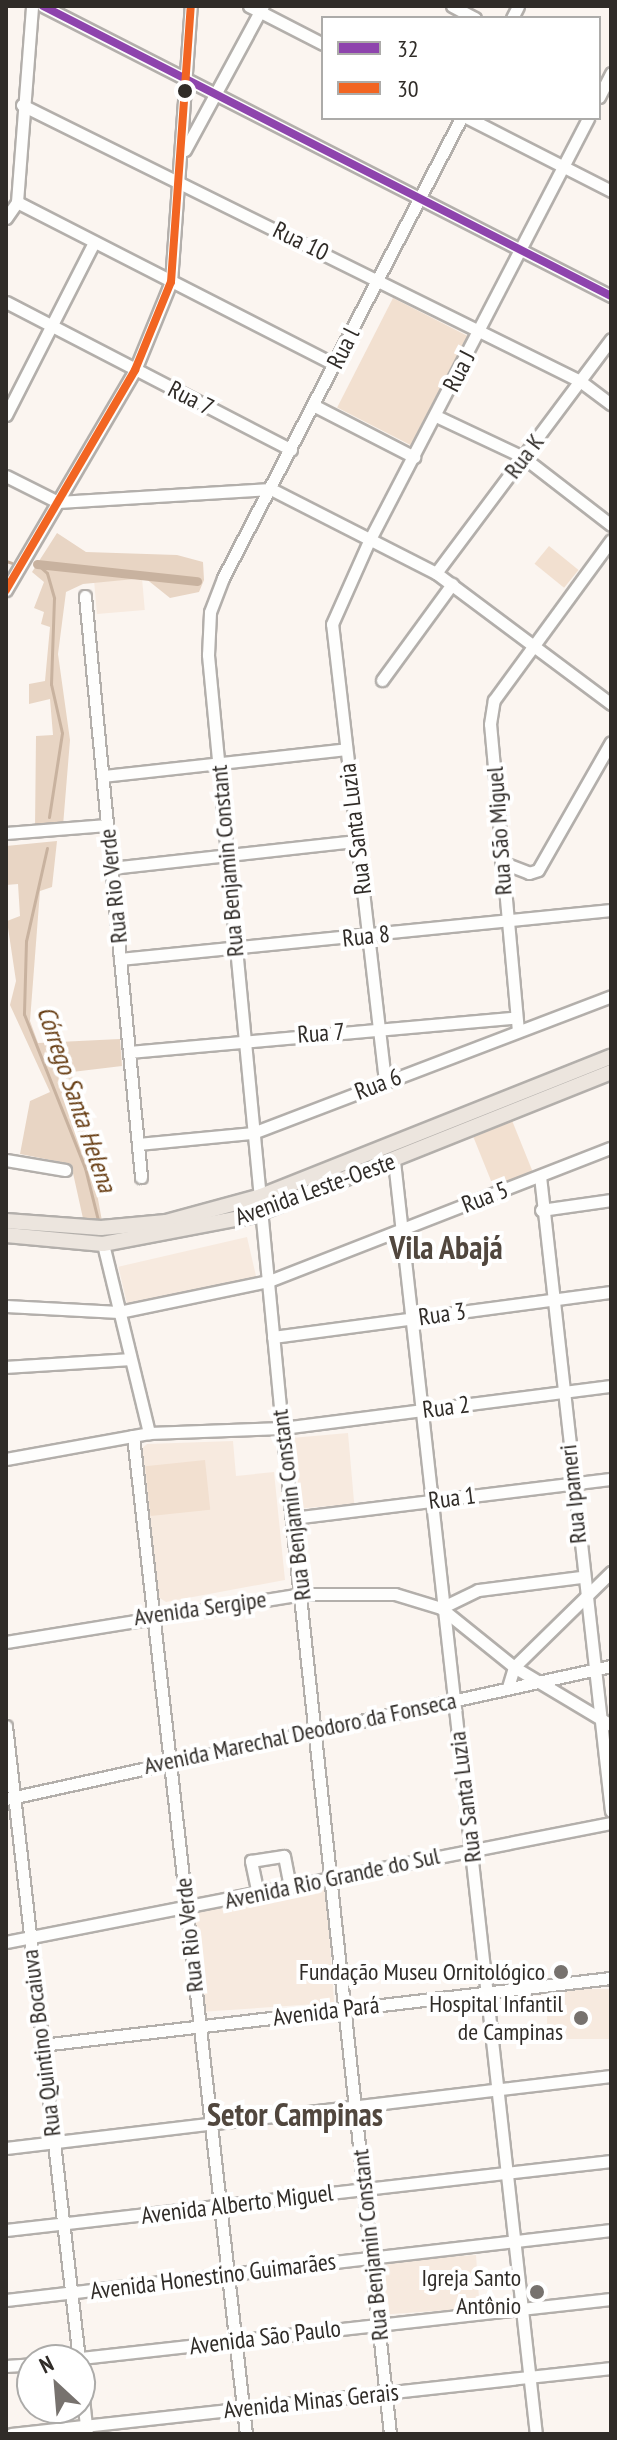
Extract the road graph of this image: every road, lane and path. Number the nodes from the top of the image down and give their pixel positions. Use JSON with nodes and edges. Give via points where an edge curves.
{"nodes":[{"id":1,"x":32,"y":6,"type":"edge"},
{"id":2,"x":43,"y":6,"type":"edge"},
{"id":3,"x":191,"y":6,"type":"edge"},
{"id":4,"x":452,"y":6,"type":"edge"},
{"id":5,"x":257,"y":8,"type":"edge"},
{"id":6,"x":471,"y":16,"type":"edge"},
{"id":7,"x":321,"y":43,"type":"edge"},
{"id":8,"x":187,"y":77,"type":"junction"},
{"id":9,"x":218,"y":94,"type":"junction"},
{"id":10,"x":22,"y":105,"type":"junction"},
{"id":11,"x":460,"y":120,"type":"edge"},
{"id":12,"x":472,"y":120,"type":"edge"},
{"id":13,"x":587,"y":120,"type":"edge"},
{"id":14,"x":183,"y":152,"type":"junction"},
{"id":15,"x":563,"y":167,"type":"junction"},
{"id":16,"x":182,"y":183,"type":"junction"},
{"id":17,"x":611,"y":191,"type":"edge"},
{"id":18,"x":420,"y":198,"type":"junction"},
{"id":19,"x":11,"y":205,"type":"edge"},
{"id":20,"x":6,"y":218,"type":"edge"},
{"id":21,"x":94,"y":242,"type":"junction"},
{"id":22,"x":521,"y":250,"type":"junction"},
{"id":23,"x":378,"y":279,"type":"junction"},
{"id":24,"x":171,"y":282,"type":"junction"},
{"id":25,"x":611,"y":296,"type":"edge"},
{"id":26,"x":6,"y":302,"type":"edge"},
{"id":27,"x":51,"y":326,"type":"junction"},
{"id":28,"x":479,"y":330,"type":"junction"},
{"id":29,"x":611,"y":339,"type":"edge"},
{"id":30,"x":334,"y":364,"type":"junction"},
{"id":31,"x":135,"y":370,"type":"junction"},
{"id":32,"x":580,"y":381,"type":"junction"},
{"id":33,"x":611,"y":404,"type":"edge"},
{"id":34,"x":313,"y":405,"type":"junction"},
{"id":35,"x":6,"y":415,"type":"edge"},
{"id":36,"x":436,"y":416,"type":"junction"},
{"id":37,"x":291,"y":450,"type":"junction"},
{"id":38,"x":414,"y":457,"type":"junction"},
{"id":39,"x":523,"y":457,"type":"junction"},
{"id":40,"x":6,"y":476,"type":"edge"},
{"id":41,"x":271,"y":489,"type":"junction"},
{"id":42,"x":58,"y":502,"type":"junction"},
{"id":43,"x":611,"y":525,"type":"edge"},
{"id":44,"x":611,"y":540,"type":"edge"},
{"id":45,"x":369,"y":541,"type":"junction"},
{"id":46,"x":436,"y":573,"type":"junction"},
{"id":47,"x":223,"y":578,"type":"joint"},
{"id":48,"x":452,"y":584,"type":"junction"},
{"id":49,"x":6,"y":590,"type":"edge"},
{"id":50,"x":85,"y":596,"type":"dead end"},
{"id":51,"x":332,"y":624,"type":"joint"},
{"id":52,"x":533,"y":643,"type":"junction"},
{"id":53,"x":382,"y":680,"type":"dead end"},
{"id":54,"x":609,"y":699,"type":"edge"},
{"id":55,"x":611,"y":742,"type":"edge"},
{"id":56,"x":346,"y":749,"type":"junction"},
{"id":57,"x":218,"y":763,"type":"junction"},
{"id":58,"x":103,"y":776,"type":"junction"},
{"id":59,"x":107,"y":825,"type":"junction"},
{"id":60,"x":6,"y":833,"type":"edge"},
{"id":61,"x":357,"y":841,"type":"junction"},
{"id":62,"x":227,"y":855,"type":"junction"},
{"id":63,"x":501,"y":862,"type":"junction"},
{"id":64,"x":111,"y":868,"type":"junction"},
{"id":65,"x":611,"y":910,"type":"edge"},
{"id":66,"x":506,"y":921,"type":"junction"},
{"id":67,"x":368,"y":936,"type":"junction"},
{"id":68,"x":236,"y":949,"type":"junction"},
{"id":69,"x":120,"y":959,"type":"junction"},
{"id":70,"x":611,"y":996,"type":"edge"},
{"id":71,"x":513,"y":1018,"type":"junction"},
{"id":72,"x":378,"y":1029,"type":"junction"},
{"id":73,"x":518,"y":1031,"type":"junction"},
{"id":74,"x":244,"y":1039,"type":"junction"},
{"id":75,"x":129,"y":1052,"type":"junction"},
{"id":76,"x":611,"y":1057,"type":"edge"},
{"id":77,"x":611,"y":1072,"type":"edge"},
{"id":78,"x":385,"y":1081,"type":"junction"},
{"id":79,"x":253,"y":1133,"type":"junction"},
{"id":80,"x":138,"y":1144,"type":"junction"},
{"id":81,"x":611,"y":1148,"type":"edge"},
{"id":82,"x":6,"y":1160,"type":"edge"},
{"id":83,"x":394,"y":1161,"type":"junction"},
{"id":84,"x":65,"y":1170,"type":"dead end"},
{"id":85,"x":540,"y":1176,"type":"junction"},
{"id":86,"x":141,"y":1177,"type":"dead end"},
{"id":87,"x":261,"y":1196,"type":"junction"},
{"id":88,"x":611,"y":1200,"type":"edge"},
{"id":89,"x":541,"y":1210,"type":"junction"},
{"id":90,"x":263,"y":1212,"type":"junction"},
{"id":91,"x":6,"y":1221,"type":"edge"},
{"id":92,"x":399,"y":1230,"type":"junction"},
{"id":93,"x":6,"y":1235,"type":"edge"},
{"id":94,"x":103,"y":1244,"type":"junction"},
{"id":95,"x":269,"y":1281,"type":"junction"},
{"id":96,"x":611,"y":1292,"type":"edge"},
{"id":97,"x":552,"y":1300,"type":"junction"},
{"id":98,"x":6,"y":1306,"type":"edge"},
{"id":99,"x":119,"y":1312,"type":"junction"},
{"id":100,"x":409,"y":1319,"type":"junction"},
{"id":101,"x":273,"y":1337,"type":"junction"},
{"id":102,"x":130,"y":1359,"type":"junction"},
{"id":103,"x":6,"y":1367,"type":"edge"},
{"id":104,"x":611,"y":1386,"type":"edge"},
{"id":105,"x":562,"y":1392,"type":"junction"},
{"id":106,"x":420,"y":1410,"type":"junction"},
{"id":107,"x":282,"y":1428,"type":"junction"},
{"id":108,"x":149,"y":1433,"type":"junction"},
{"id":109,"x":133,"y":1436,"type":"junction"},
{"id":110,"x":6,"y":1459,"type":"edge"},
{"id":111,"x":611,"y":1479,"type":"edge"},
{"id":112,"x":572,"y":1484,"type":"junction"},
{"id":113,"x":430,"y":1501,"type":"junction"},
{"id":114,"x":292,"y":1518,"type":"junction"},
{"id":115,"x":611,"y":1572,"type":"edge"},
{"id":116,"x":581,"y":1577,"type":"junction"},
{"id":117,"x":302,"y":1594,"type":"junction"},
{"id":118,"x":584,"y":1598,"type":"junction"},
{"id":119,"x":441,"y":1608,"type":"junction"},
{"id":120,"x":155,"y":1613,"type":"junction"},
{"id":121,"x":470,"y":1634,"type":"junction"},
{"id":122,"x":445,"y":1641,"type":"junction"},
{"id":123,"x":6,"y":1642,"type":"edge"},
{"id":124,"x":611,"y":1666,"type":"edge"},
{"id":125,"x":514,"y":1667,"type":"junction"},
{"id":126,"x":594,"y":1669,"type":"junction"},
{"id":127,"x":536,"y":1681,"type":"junction"},
{"id":128,"x":508,"y":1687,"type":"junction"},
{"id":129,"x":453,"y":1699,"type":"junction"},
{"id":130,"x":599,"y":1717,"type":"junction"},
{"id":131,"x":611,"y":1725,"type":"edge"},
{"id":132,"x":6,"y":1726,"type":"edge"},
{"id":133,"x":313,"y":1730,"type":"junction"},
{"id":134,"x":171,"y":1761,"type":"junction"},
{"id":135,"x":10,"y":1798,"type":"edge"},
{"id":136,"x":611,"y":1811,"type":"edge"},
{"id":137,"x":611,"y":1823,"type":"edge"},
{"id":138,"x":471,"y":1849,"type":"junction"},
{"id":139,"x":331,"y":1880,"type":"junction"},
{"id":140,"x":290,"y":1887,"type":"junction"},
{"id":141,"x":258,"y":1894,"type":"junction"},
{"id":142,"x":186,"y":1908,"type":"junction"},
{"id":143,"x":29,"y":1938,"type":"junction"},
{"id":144,"x":6,"y":1942,"type":"edge"},
{"id":145,"x":611,"y":1978,"type":"edge"},
{"id":146,"x":486,"y":1992,"type":"junction"},
{"id":147,"x":343,"y":2009,"type":"junction"},
{"id":148,"x":199,"y":2026,"type":"junction"},
{"id":149,"x":42,"y":2045,"type":"junction"},
{"id":150,"x":611,"y":2076,"type":"edge"},
{"id":151,"x":500,"y":2091,"type":"junction"},
{"id":152,"x":354,"y":2106,"type":"junction"},
{"id":153,"x":213,"y":2124,"type":"junction"},
{"id":154,"x":53,"y":2142,"type":"junction"},
{"id":155,"x":6,"y":2148,"type":"edge"},
{"id":156,"x":611,"y":2161,"type":"edge"},
{"id":157,"x":509,"y":2173,"type":"junction"},
{"id":158,"x":363,"y":2189,"type":"junction"},
{"id":159,"x":222,"y":2206,"type":"junction"},
{"id":160,"x":62,"y":2224,"type":"junction"},
{"id":161,"x":6,"y":2230,"type":"edge"},
{"id":162,"x":611,"y":2230,"type":"edge"},
{"id":163,"x":517,"y":2241,"type":"junction"},
{"id":164,"x":371,"y":2258,"type":"junction"},
{"id":165,"x":229,"y":2274,"type":"junction"},
{"id":166,"x":70,"y":2293,"type":"junction"},
{"id":167,"x":611,"y":2299,"type":"edge"},
{"id":168,"x":6,"y":2300,"type":"edge"},
{"id":169,"x":524,"y":2309,"type":"junction"},
{"id":170,"x":379,"y":2323,"type":"junction"},
{"id":171,"x":237,"y":2341,"type":"junction"},
{"id":172,"x":76,"y":2344,"type":"edge"},
{"id":173,"x":96,"y":2357,"type":"edge"},
{"id":174,"x":611,"y":2368,"type":"edge"},
{"id":175,"x":531,"y":2377,"type":"junction"},
{"id":176,"x":386,"y":2393,"type":"junction"},
{"id":177,"x":244,"y":2408,"type":"junction"},
{"id":178,"x":87,"y":2430,"type":"edge"},
{"id":179,"x":11,"y":2434,"type":"edge"},
{"id":180,"x":246,"y":2434,"type":"edge"},
{"id":181,"x":390,"y":2434,"type":"edge"},
{"id":182,"x":536,"y":2434,"type":"edge"}],
"edges":[{"from":1,"to":10,"type":"street"},
{"from":2,"to":8,"type":"street"},
{"from":3,"to":8,"type":"street"},
{"from":4,"to":6,"type":"street"},
{"from":5,"to":7,"type":"street"},
{"from":5,"to":9,"type":"street"},
{"from":8,"to":9,"type":"street"},
{"from":8,"to":14,"type":"street"},
{"from":9,"to":14,"type":"street"},
{"from":9,"to":18,"type":"street"},
{"from":10,"to":16,"type":"street","name":"Rua 10"},
{"from":10,"to":19,"type":"street"},
{"from":11,"to":18,"type":"street","name":"Rua l"},
{"from":12,"to":15,"type":"street"},
{"from":13,"to":15,"type":"street","name":"Rua J"},
{"from":14,"to":16,"type":"street"},
{"from":15,"to":17,"type":"street"},
{"from":15,"to":22,"type":"street","name":"Rua J"},
{"from":16,"to":23,"type":"street","name":"Rua 10"},
{"from":16,"to":24,"type":"street"},
{"from":18,"to":22,"type":"street"},
{"from":18,"to":23,"type":"street","name":"Rua l"},
{"from":19,"to":20,"type":"street"},
{"from":19,"to":21,"type":"street"},
{"from":21,"to":24,"type":"street"},
{"from":21,"to":27,"type":"street"},
{"from":22,"to":25,"type":"street"},
{"from":22,"to":28,"type":"street","name":"Rua J"},
{"from":23,"to":28,"type":"street","name":"Rua 10"},
{"from":23,"to":30,"type":"street","name":"Rua l"},
{"from":24,"to":30,"type":"street"},
{"from":24,"to":31,"type":"street"},
{"from":26,"to":27,"type":"street","name":"Rua 7"},
{"from":27,"to":31,"type":"street","name":"Rua 7"},
{"from":27,"to":35,"type":"street"},
{"from":28,"to":32,"type":"street","name":"Rua 10"},
{"from":28,"to":36,"type":"street","name":"Rua J"},
{"from":29,"to":32,"type":"street","name":"Rua K"},
{"from":30,"to":34,"type":"street","name":"Rua l"},
{"from":31,"to":37,"type":"street","name":"Rua 7"},
{"from":31,"to":42,"type":"street"},
{"from":32,"to":33,"type":"street","name":"Rua 10"},
{"from":32,"to":39,"type":"street","name":"Rua K"},
{"from":34,"to":37,"type":"street","name":"Rua l"},
{"from":34,"to":38,"type":"street"},
{"from":36,"to":38,"type":"street","name":"Rua J"},
{"from":36,"to":39,"type":"street"},
{"from":37,"to":41,"type":"street","name":"Rua l"},
{"from":38,"to":45,"type":"street","name":"Rua J"},
{"from":39,"to":43,"type":"street"},
{"from":39,"to":46,"type":"street","name":"Rua K"},
{"from":40,"to":42,"type":"street"},
{"from":41,"to":42,"type":"street"},
{"from":41,"to":45,"type":"street"},
{"from":41,"to":47,"type":"street","name":"Rua l"},
{"from":42,"to":49,"type":"street"},
{"from":44,"to":52,"type":"street","name":"Rua São Miguel"},
{"from":45,"to":46,"type":"street"},
{"from":45,"to":51,"type":"street","name":"Rua J"},
{"from":46,"to":48,"type":"street"},
{"from":47,"to":57,"type":"street","name":"Rua Benjamin Constant","via":[[210,612],[208,655]]},
{"from":48,"to":52,"type":"street"},
{"from":48,"to":53,"type":"street"},
{"from":50,"to":58,"type":"street","name":"Rua Rio Verde"},
{"from":51,"to":56,"type":"street","name":"Rua Santa Luzia"},
{"from":52,"to":54,"type":"street"},
{"from":52,"to":63,"type":"street","name":"Rua São Miguel","via":[[494,700],[492,712]]},
{"from":55,"to":63,"type":"street","via":[[538,870],[529,873]]},
{"from":56,"to":57,"type":"street"},
{"from":56,"to":61,"type":"street","name":"Rua Santa Luzia"},
{"from":57,"to":58,"type":"street"},
{"from":57,"to":62,"type":"street","name":"Rua Benjamin Constant"},
{"from":58,"to":59,"type":"street","name":"Rua Rio Verde"},
{"from":59,"to":60,"type":"street"},
{"from":59,"to":64,"type":"street","name":"Rua Rio Verde"},
{"from":61,"to":62,"type":"street"},
{"from":61,"to":67,"type":"street","name":"Rua Santa Luzia"},
{"from":62,"to":64,"type":"street"},
{"from":62,"to":68,"type":"street","name":"Rua Benjamin Constant"},
{"from":63,"to":66,"type":"street","name":"Rua São Miguel"},
{"from":64,"to":69,"type":"street","name":"Rua Rio Verde"},
{"from":65,"to":66,"type":"street","name":"Rua 8"},
{"from":66,"to":67,"type":"street","name":"Rua 8"},
{"from":66,"to":71,"type":"street","name":"Rua São Miguel"},
{"from":67,"to":68,"type":"street","name":"Rua 8"},
{"from":67,"to":72,"type":"street","name":"Rua Santa Luzia"},
{"from":68,"to":69,"type":"street","name":"Rua 8"},
{"from":68,"to":74,"type":"street","name":"Rua Benjamin Constant"},
{"from":69,"to":75,"type":"street","name":"Rua Rio Verde"},
{"from":70,"to":73,"type":"street","name":"Rua 6"},
{"from":71,"to":72,"type":"street","name":"Rua 7"},
{"from":71,"to":73,"type":"street","name":"Rua São Miguel"},
{"from":72,"to":74,"type":"street","name":"Rua 7"},
{"from":72,"to":78,"type":"street","name":"Rua Santa Luzia"},
{"from":73,"to":78,"type":"street","name":"Rua 6"},
{"from":74,"to":75,"type":"street","name":"Rua 7"},
{"from":74,"to":79,"type":"street","name":"Rua Benjamin Constant"},
{"from":75,"to":80,"type":"street","name":"Rua Rio Verde"},
{"from":76,"to":87,"type":"main road","name":"Avenida Leste-Oeste"},
{"from":77,"to":83,"type":"main road","name":"Avenida Leste-Oeste"},
{"from":78,"to":79,"type":"street","name":"Rua 6"},
{"from":79,"to":80,"type":"street","name":"Rua 6"},
{"from":79,"to":87,"type":"street","name":"Rua Benjamin Constant"},
{"from":80,"to":86,"type":"street","name":"Rua Rio Verde"},
{"from":81,"to":85,"type":"street","name":"Rua 5"},
{"from":82,"to":84,"type":"street"},
{"from":83,"to":90,"type":"main road","name":"Avenida Leste-Oeste"},
{"from":83,"to":92,"type":"street","name":"Rua Santa Luzia"},
{"from":85,"to":89,"type":"street","name":"Rua Ipameri"},
{"from":85,"to":92,"type":"street","name":"Rua 5"},
{"from":87,"to":90,"type":"street","name":"Rua Benjamin Constant"},
{"from":87,"to":91,"type":"main road","name":"Avenida Leste-Oeste","via":[[166,1222],[101,1228]]},
{"from":88,"to":89,"type":"street"},
{"from":89,"to":97,"type":"street","name":"Rua Ipameri"},
{"from":90,"to":94,"type":"main road","name":"Avenida Leste-Oeste","via":[[160,1237]]},
{"from":90,"to":95,"type":"street","name":"Rua Benjamin Constant"},
{"from":92,"to":95,"type":"street","name":"Rua 5"},
{"from":92,"to":100,"type":"street","name":"Rua Santa Luzia"},
{"from":93,"to":94,"type":"main road","name":"Avenida Leste-Oeste"},
{"from":94,"to":99,"type":"street"},
{"from":95,"to":99,"type":"street","name":"Rua 5"},
{"from":95,"to":101,"type":"street","name":"Rua Benjamin Constant"},
{"from":96,"to":97,"type":"street","name":"Rua 3"},
{"from":97,"to":100,"type":"street","name":"Rua 3"},
{"from":97,"to":105,"type":"street","name":"Rua Ipameri"},
{"from":98,"to":99,"type":"street","name":"Rua 5"},
{"from":99,"to":102,"type":"street"},
{"from":100,"to":101,"type":"street","name":"Rua 3"},
{"from":100,"to":106,"type":"street","name":"Rua Santa Luzia"},
{"from":101,"to":107,"type":"street","name":"Rua Benjamin Constant"},
{"from":102,"to":103,"type":"street"},
{"from":102,"to":108,"type":"street"},
{"from":104,"to":105,"type":"street","name":"Rua 2"},
{"from":105,"to":106,"type":"street","name":"Rua 2"},
{"from":105,"to":112,"type":"street","name":"Rua Ipameri"},
{"from":106,"to":107,"type":"street","name":"Rua 2"},
{"from":106,"to":113,"type":"street","name":"Rua Santa Luzia"},
{"from":107,"to":108,"type":"street","name":"Rua 2"},
{"from":107,"to":114,"type":"street","name":"Rua Benjamin Constant"},
{"from":108,"to":109,"type":"street","name":"Rua 2"},
{"from":109,"to":110,"type":"street","name":"Rua 2"},
{"from":109,"to":120,"type":"street","name":"Rua Rio Verde"},
{"from":111,"to":112,"type":"street","name":"Rua 1"},
{"from":112,"to":113,"type":"street","name":"Rua 1"},
{"from":112,"to":116,"type":"street","name":"Rua Ipameri"},
{"from":113,"to":114,"type":"street","name":"Rua 1"},
{"from":113,"to":119,"type":"street","name":"Rua Santa Luzia"},
{"from":114,"to":117,"type":"street","name":"Rua Benjamin Constant"},
{"from":115,"to":118,"type":"street"},
{"from":116,"to":118,"type":"street","name":"Rua Ipameri"},
{"from":116,"to":119,"type":"street","via":[[478,1590]]},
{"from":117,"to":119,"type":"street","name":"Avenida Sergipe","via":[[395,1594]]},
{"from":117,"to":120,"type":"street","name":"Avenida Sergipe"},
{"from":117,"to":133,"type":"street","name":"Rua Benjamin Constant"},
{"from":118,"to":125,"type":"street"},
{"from":118,"to":126,"type":"street","name":"Rua Ipameri"},
{"from":119,"to":121,"type":"street"},
{"from":119,"to":122,"type":"street","name":"Rua Santa Luzia"},
{"from":120,"to":123,"type":"street","name":"Avenida Sergipe"},
{"from":120,"to":134,"type":"street","name":"Rua Rio Verde"},
{"from":121,"to":122,"type":"street","via":[[457,1632]]},
{"from":121,"to":125,"type":"street"},
{"from":122,"to":129,"type":"street","name":"Rua Santa Luzia"},
{"from":124,"to":126,"type":"street","name":"Avenida Marechal Deodoro da Fonseca"},
{"from":125,"to":127,"type":"street"},
{"from":125,"to":128,"type":"street"},
{"from":126,"to":127,"type":"street","name":"Avenida Marechal Deodoro da Fonseca"},
{"from":126,"to":130,"type":"street","name":"Rua Ipameri"},
{"from":127,"to":128,"type":"street","name":"Avenida Marechal Deodoro da Fonseca"},
{"from":127,"to":130,"type":"street"},
{"from":128,"to":129,"type":"street","name":"Avenida Marechal Deodoro da Fonseca"},
{"from":129,"to":133,"type":"street","name":"Avenida Marechal Deodoro da Fonseca"},
{"from":129,"to":138,"type":"street","name":"Rua Santa Luzia"},
{"from":130,"to":131,"type":"street"},
{"from":130,"to":136,"type":"street","name":"Rua Ipameri"},
{"from":132,"to":135,"type":"street","name":"Rua Quintino Bocaiuva"},
{"from":133,"to":134,"type":"street","name":"Avenida Marechal Deodoro da Fonseca"},
{"from":133,"to":139,"type":"street","name":"Rua Benjamin Constant"},
{"from":134,"to":135,"type":"street","name":"Avenida Marechal Deodoro da Fonseca"},
{"from":134,"to":142,"type":"street","name":"Rua Rio Verde"},
{"from":135,"to":143,"type":"street","name":"Rua Quintino Bocaiuva"},
{"from":137,"to":138,"type":"street","name":"Avenida Rio Grande do Sul"},
{"from":138,"to":139,"type":"street","name":"Avenida Rio Grande do Sul"},
{"from":138,"to":146,"type":"street","name":"Rua Santa Luzia"},
{"from":139,"to":140,"type":"street","name":"Avenida Rio Grande do Sul"},
{"from":139,"to":147,"type":"street","name":"Rua Benjamin Constant"},
{"from":140,"to":141,"type":"street","name":"Avenida Rio Grande do Sul"},
{"from":140,"to":141,"type":"street","via":[[284,1856],[251,1861]]},
{"from":141,"to":142,"type":"street","name":"Avenida Rio Grande do Sul"},
{"from":142,"to":143,"type":"street","name":"Avenida Rio Grande do Sul"},
{"from":142,"to":148,"type":"street","name":"Rua Rio Verde"},
{"from":143,"to":144,"type":"street","name":"Avenida Rio Grande do Sul"},
{"from":143,"to":149,"type":"street","name":"Rua Quintino Bocaiuva"},
{"from":145,"to":146,"type":"street","name":"Avenida Pará"},
{"from":146,"to":147,"type":"street","name":"Avenida Pará"},
{"from":146,"to":151,"type":"street","name":"Rua Santa Luzia"},
{"from":147,"to":148,"type":"street","name":"Avenida Pará"},
{"from":147,"to":152,"type":"street","name":"Rua Benjamin Constant"},
{"from":148,"to":149,"type":"street","name":"Avenida Pará"},
{"from":148,"to":153,"type":"street","name":"Rua Rio Verde"},
{"from":149,"to":154,"type":"street","name":"Rua Quintino Bocaiuva"},
{"from":150,"to":151,"type":"street"},
{"from":151,"to":152,"type":"street"},
{"from":151,"to":157,"type":"street","name":"Rua Santa Luzia"},
{"from":152,"to":153,"type":"street"},
{"from":152,"to":158,"type":"street","name":"Rua Benjamin Constant"},
{"from":153,"to":154,"type":"street"},
{"from":153,"to":159,"type":"street","name":"Rua Rio Verde"},
{"from":154,"to":155,"type":"street"},
{"from":154,"to":160,"type":"street","name":"Rua Quintino Bocaiuva"},
{"from":156,"to":157,"type":"street","name":"Avenida Alberto Miguel"},
{"from":157,"to":158,"type":"street","name":"Avenida Alberto Miguel"},
{"from":157,"to":163,"type":"street","name":"Rua Santa Luzia"},
{"from":158,"to":159,"type":"street","name":"Avenida Alberto Miguel"},
{"from":158,"to":164,"type":"street","name":"Rua Benjamin Constant"},
{"from":159,"to":160,"type":"street","name":"Avenida Alberto Miguel"},
{"from":159,"to":165,"type":"street","name":"Rua Rio Verde"},
{"from":160,"to":161,"type":"street","name":"Avenida Alberto Miguel"},
{"from":160,"to":166,"type":"street","name":"Rua Quintino Bocaiuva"},
{"from":162,"to":163,"type":"street","name":"Avenida Honestino Guimarães"},
{"from":163,"to":164,"type":"street","name":"Avenida Honestino Guimarães"},
{"from":163,"to":169,"type":"street","name":"Rua Santa Luzia"},
{"from":164,"to":165,"type":"street","name":"Avenida Honestino Guimarães"},
{"from":164,"to":170,"type":"street","name":"Rua Benjamin Constant"},
{"from":165,"to":166,"type":"street","name":"Avenida Honestino Guimarães"},
{"from":165,"to":171,"type":"street","name":"Rua Rio Verde"},
{"from":166,"to":168,"type":"street","name":"Avenida Honestino Guimarães"},
{"from":166,"to":172,"type":"street","name":"Rua Quintino Bocaiuva"},
{"from":167,"to":169,"type":"street","name":"Avenida São Paulo"},
{"from":169,"to":170,"type":"street","name":"Avenida São Paulo"},
{"from":169,"to":175,"type":"street","name":"Rua Santa Luzia"},
{"from":170,"to":171,"type":"street","name":"Avenida São Paulo"},
{"from":170,"to":176,"type":"street","name":"Rua Benjamin Constant"},
{"from":171,"to":173,"type":"street","name":"Avenida São Paulo"},
{"from":171,"to":177,"type":"street","name":"Rua Rio Verde"},
{"from":174,"to":175,"type":"street","name":"Avenida Minas Gerais"},
{"from":175,"to":176,"type":"street","name":"Avenida Minas Gerais"},
{"from":175,"to":182,"type":"street","name":"Rua Santa Luzia"},
{"from":176,"to":177,"type":"street","name":"Avenida Minas Gerais"},
{"from":176,"to":181,"type":"street","name":"Rua Benjamin Constant"},
{"from":177,"to":178,"type":"street","name":"Avenida Minas Gerais"},
{"from":177,"to":180,"type":"street","name":"Rua Rio Verde"},
{"from":178,"to":179,"type":"street","name":"Avenida Minas Gerais"}]}
